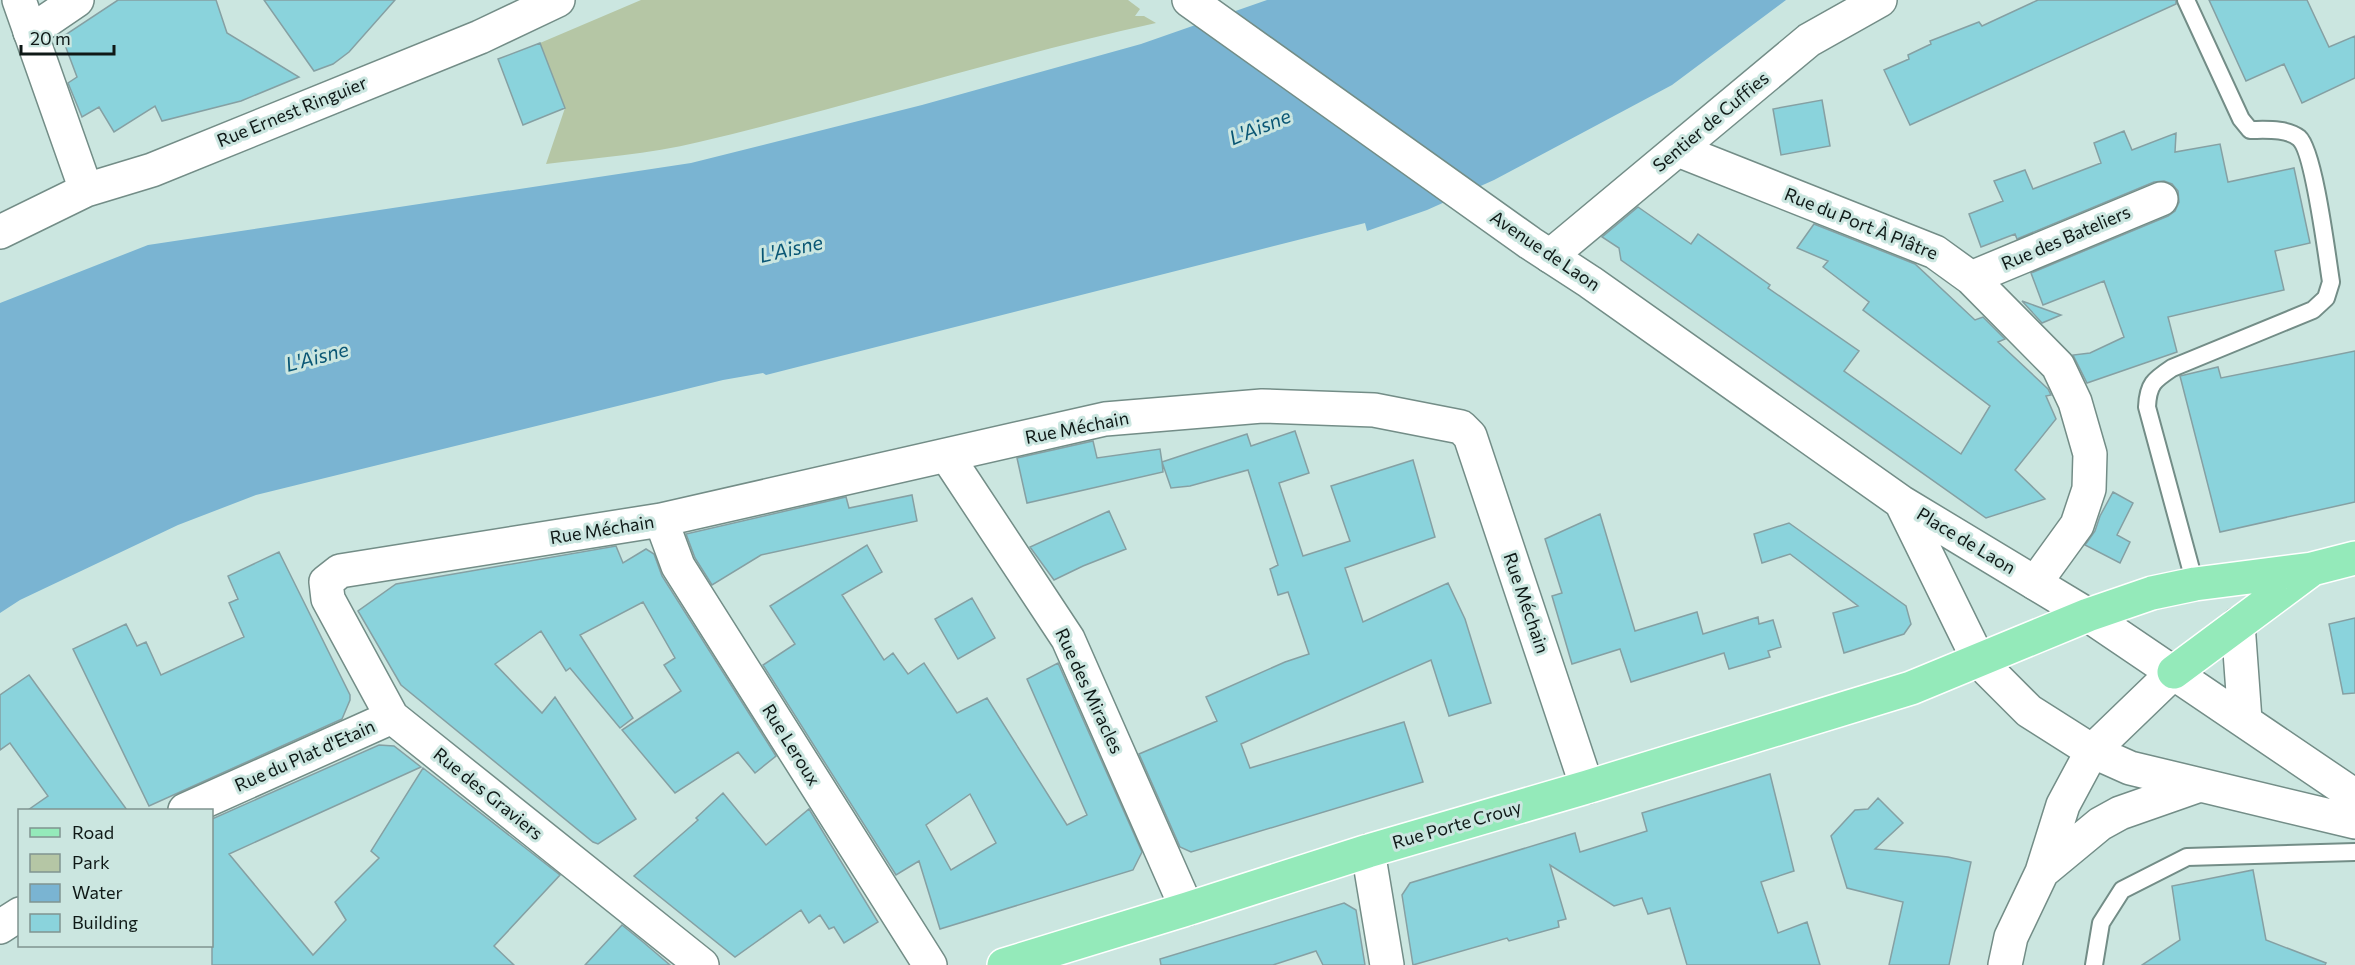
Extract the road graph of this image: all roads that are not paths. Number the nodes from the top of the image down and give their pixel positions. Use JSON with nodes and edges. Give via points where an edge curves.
{"nodes":[{"id":1,"x":19,"y":0,"type":"edge"},
{"id":2,"x":77,"y":0,"type":"edge"},
{"id":3,"x":558,"y":0,"type":"edge"},
{"id":4,"x":1189,"y":0,"type":"edge"},
{"id":5,"x":1880,"y":0,"type":"edge"},
{"id":6,"x":2186,"y":0,"type":"edge"},
{"id":7,"x":33,"y":42,"type":"junction"},
{"id":8,"x":1678,"y":150,"type":"junction"},
{"id":9,"x":86,"y":190,"type":"junction"},
{"id":10,"x":2162,"y":199,"type":"dead end"},
{"id":11,"x":13,"y":226,"type":"edge"},
{"id":12,"x":1540,"y":249,"type":"junction"},
{"id":13,"x":1971,"y":278,"type":"junction"},
{"id":14,"x":948,"y":456,"type":"junction"},
{"id":15,"x":1902,"y":502,"type":"junction"},
{"id":16,"x":661,"y":520,"type":"junction"},
{"id":17,"x":2355,"y":558,"type":"edge"},
{"id":18,"x":2312,"y":569,"type":"junction"},
{"id":19,"x":326,"y":582,"type":"joint"},
{"id":20,"x":2035,"y":583,"type":"junction"},
{"id":21,"x":2195,"y":584,"type":"junction"},
{"id":22,"x":2088,"y":615,"type":"junction"},
{"id":23,"x":2238,"y":624,"type":"junction"},
{"id":24,"x":1979,"y":661,"type":"junction"},
{"id":25,"x":2174,"y":672,"type":"junction"},
{"id":26,"x":392,"y":717,"type":"junction"},
{"id":27,"x":2245,"y":720,"type":"junction"},
{"id":28,"x":2092,"y":751,"type":"junction"},
{"id":29,"x":2200,"y":785,"type":"junction"},
{"id":30,"x":1587,"y":787,"type":"junction"},
{"id":31,"x":2355,"y":796,"type":"edge"},
{"id":32,"x":187,"y":809,"type":"edge"},
{"id":33,"x":2355,"y":822,"type":"edge"},
{"id":34,"x":1368,"y":851,"type":"junction"},
{"id":35,"x":2355,"y":852,"type":"edge"},
{"id":36,"x":2043,"y":872,"type":"junction"},
{"id":37,"x":1187,"y":909,"type":"junction"},
{"id":38,"x":18,"y":915,"type":"edge"},
{"id":39,"x":0,"y":927,"type":"edge"},
{"id":40,"x":702,"y":965,"type":"edge"},
{"id":41,"x":930,"y":965,"type":"edge"},
{"id":42,"x":1004,"y":965,"type":"edge"},
{"id":43,"x":1387,"y":965,"type":"edge"},
{"id":44,"x":2005,"y":965,"type":"edge"},
{"id":45,"x":2094,"y":965,"type":"edge"}],
"edges":[{"from":1,"to":7,"type":"street"},
{"from":2,"to":7,"type":"street"},
{"from":3,"to":9,"type":"street","name":"Rue Ernest Ringuier","via":[[480,37],[152,170]]},
{"from":4,"to":12,"type":"street","name":"Avenue de Laon"},
{"from":5,"to":8,"type":"street","name":"Sentier de Cuffies","via":[[1809,40]]},
{"from":6,"to":21,"type":"lane","via":[[2241,119],[2250,130],[2289,133],[2301,139],[2311,165],[2331,282],[2326,298],[2313,310],[2172,368],[2148,390],[2147,407]]},
{"from":7,"to":9,"type":"street"},
{"from":8,"to":12,"type":"street","name":"Sentier de Cuffies"},
{"from":8,"to":13,"type":"street","name":"Rue du Port À Plâtre","via":[[1935,252]]},
{"from":9,"to":11,"type":"street","name":"Rue Ernest Ringuier"},
{"from":10,"to":13,"type":"street","name":"Rue des Bateliers"},
{"from":12,"to":15,"type":"street","name":"Avenue de Laon"},
{"from":13,"to":20,"type":"street","name":"Rue du Port À Plâtre","via":[[2058,366],[2075,402],[2090,454],[2089,489],[2077,525]]},
{"from":14,"to":16,"type":"street","name":"Rue Méchain"},
{"from":14,"to":30,"type":"street","name":"Rue Méchain","via":[[1105,419],[1263,406],[1374,410],[1461,427],[1470,436]]},
{"from":14,"to":37,"type":"street","name":"Rue des Miracles","via":[[1068,639]]},
{"from":15,"to":20,"type":"street","name":"Place de Laon"},
{"from":15,"to":24,"type":"street","name":"Place de Laon"},
{"from":16,"to":19,"type":"street","name":"Rue Méchain","via":[[340,572]]},
{"from":16,"to":41,"type":"street","name":"Rue Leroux","via":[[678,566]]},
{"from":17,"to":18,"type":"main road"},
{"from":18,"to":21,"type":"main road"},
{"from":18,"to":23,"type":"main road"},
{"from":19,"to":26,"type":"street","name":"Rue des Graviers","via":[[328,599]]},
{"from":20,"to":22,"type":"street","name":"Place de Laon"},
{"from":21,"to":22,"type":"main road","via":[[2152,593]]},
{"from":22,"to":24,"type":"main road"},
{"from":22,"to":25,"type":"street","name":"Place de Laon"},
{"from":23,"to":25,"type":"main road"},
{"from":23,"to":27,"type":"street"},
{"from":24,"to":28,"type":"street","name":"Place de Laon","via":[[2029,711]]},
{"from":24,"to":30,"type":"main road","name":"Rue Porte Crouy","via":[[1911,688]]},
{"from":25,"to":27,"type":"street","name":"Place de Laon"},
{"from":25,"to":28,"type":"street"},
{"from":26,"to":32,"type":"street","name":"Rue du Plat d'Etain"},
{"from":26,"to":40,"type":"street","name":"Rue des Graviers"},
{"from":27,"to":31,"type":"street","name":"Place de Laon"},
{"from":28,"to":29,"type":"street","name":"Place de Laon","via":[[2130,768]]},
{"from":28,"to":36,"type":"street","via":[[2063,805]]},
{"from":29,"to":33,"type":"street","name":"Place de Laon"},
{"from":29,"to":36,"type":"street","via":[[2100,824]]},
{"from":30,"to":34,"type":"main road","name":"Rue Porte Crouy"},
{"from":34,"to":37,"type":"main road","name":"Rue Porte Crouy"},
{"from":34,"to":43,"type":"street"},
{"from":35,"to":45,"type":"lane","via":[[2187,857],[2122,890],[2102,923]]},
{"from":36,"to":44,"type":"street","via":[[2011,938]]},
{"from":37,"to":42,"type":"main road","name":"Rue Porte Crouy"},
{"from":38,"to":39,"type":"street"}]}
